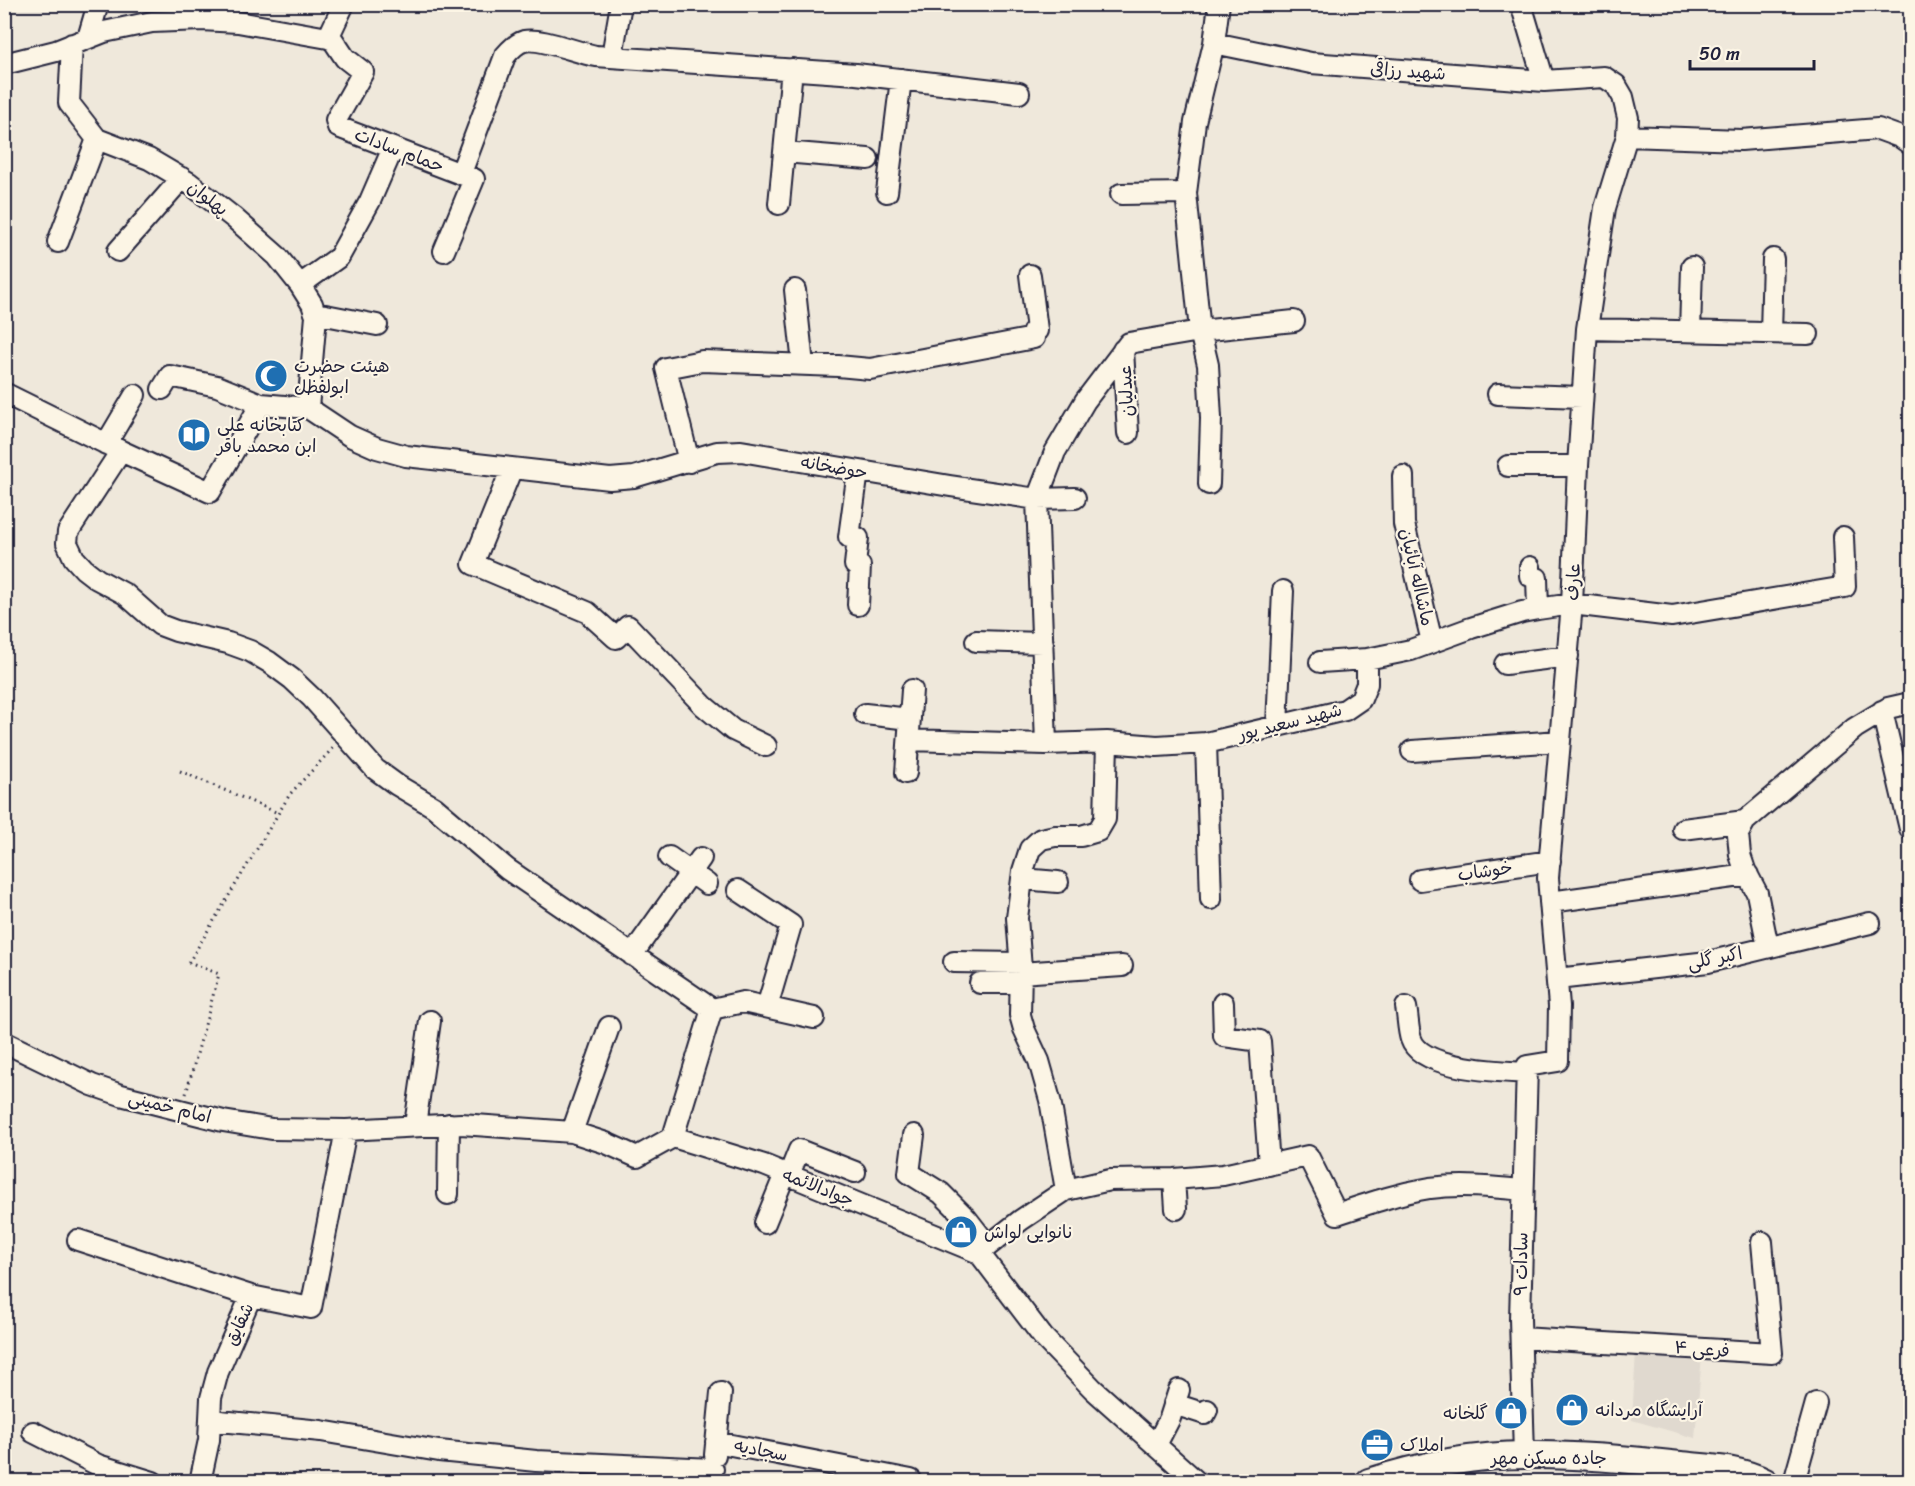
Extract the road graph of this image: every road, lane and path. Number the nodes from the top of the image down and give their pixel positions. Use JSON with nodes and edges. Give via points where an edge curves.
{"nodes":[{"id":1,"x":98,"y":4,"type":"edge"},
{"id":2,"x":344,"y":4,"type":"edge"},
{"id":3,"x":621,"y":4,"type":"edge"},
{"id":4,"x":1219,"y":4,"type":"edge"},
{"id":5,"x":1521,"y":4,"type":"edge"},
{"id":6,"x":328,"y":38,"type":"junction"},
{"id":7,"x":80,"y":41,"type":"junction"},
{"id":8,"x":1214,"y":43,"type":"junction"},
{"id":9,"x":612,"y":56,"type":"junction"},
{"id":10,"x":4,"y":64,"type":"edge"},
{"id":11,"x":792,"y":69,"type":"junction"},
{"id":12,"x":1604,"y":77,"type":"joint"},
{"id":13,"x":901,"y":79,"type":"junction"},
{"id":14,"x":1544,"y":81,"type":"junction"},
{"id":15,"x":1019,"y":93,"type":"dead end"},
{"id":16,"x":1627,"y":136,"type":"junction"},
{"id":17,"x":97,"y":139,"type":"junction"},
{"id":18,"x":1911,"y":144,"type":"edge"},
{"id":19,"x":393,"y":148,"type":"junction"},
{"id":20,"x":784,"y":152,"type":"junction"},
{"id":21,"x":868,"y":159,"type":"dead end"},
{"id":22,"x":460,"y":173,"type":"junction"},
{"id":23,"x":182,"y":178,"type":"junction"},
{"id":24,"x":887,"y":192,"type":"dead end"},
{"id":25,"x":1186,"y":193,"type":"junction"},
{"id":26,"x":1121,"y":194,"type":"dead end"},
{"id":27,"x":779,"y":204,"type":"dead end"},
{"id":28,"x":58,"y":242,"type":"dead end"},
{"id":29,"x":118,"y":251,"type":"dead end"},
{"id":30,"x":444,"y":251,"type":"dead end"},
{"id":31,"x":1773,"y":259,"type":"dead end"},
{"id":32,"x":1692,"y":267,"type":"dead end"},
{"id":33,"x":1030,"y":275,"type":"dead end"},
{"id":34,"x":300,"y":285,"type":"junction"},
{"id":35,"x":795,"y":290,"type":"dead end"},
{"id":36,"x":315,"y":312,"type":"junction"},
{"id":37,"x":1294,"y":321,"type":"dead end"},
{"id":38,"x":377,"y":325,"type":"dead end"},
{"id":39,"x":1587,"y":329,"type":"junction"},
{"id":40,"x":1200,"y":331,"type":"junction"},
{"id":41,"x":1690,"y":331,"type":"junction"},
{"id":42,"x":1771,"y":333,"type":"junction"},
{"id":43,"x":1808,"y":334,"type":"dead end"},
{"id":44,"x":1123,"y":350,"type":"junction"},
{"id":45,"x":803,"y":365,"type":"junction"},
{"id":46,"x":162,"y":389,"type":"dead end"},
{"id":47,"x":4,"y":393,"type":"edge"},
{"id":48,"x":1498,"y":394,"type":"dead end"},
{"id":49,"x":135,"y":395,"type":"dead end"},
{"id":50,"x":1582,"y":397,"type":"junction"},
{"id":51,"x":261,"y":404,"type":"junction"},
{"id":52,"x":308,"y":408,"type":"junction"},
{"id":53,"x":1128,"y":433,"type":"dead end"},
{"id":54,"x":114,"y":447,"type":"junction"},
{"id":55,"x":689,"y":462,"type":"junction"},
{"id":56,"x":1508,"y":466,"type":"dead end"},
{"id":57,"x":1578,"y":466,"type":"junction"},
{"id":58,"x":512,"y":468,"type":"junction"},
{"id":59,"x":858,"y":471,"type":"junction"},
{"id":60,"x":1404,"y":476,"type":"dead end"},
{"id":61,"x":1209,"y":484,"type":"dead end"},
{"id":62,"x":1075,"y":498,"type":"dead end"},
{"id":63,"x":1037,"y":499,"type":"junction"},
{"id":64,"x":1843,"y":537,"type":"dead end"},
{"id":65,"x":1530,"y":567,"type":"dead end"},
{"id":66,"x":1283,"y":591,"type":"dead end"},
{"id":67,"x":1572,"y":604,"type":"junction"},
{"id":68,"x":858,"y":605,"type":"dead end"},
{"id":69,"x":1538,"y":609,"type":"junction"},
{"id":70,"x":976,"y":641,"type":"dead end"},
{"id":71,"x":1432,"y":642,"type":"junction"},
{"id":72,"x":1043,"y":643,"type":"junction"},
{"id":73,"x":1568,"y":656,"type":"junction"},
{"id":74,"x":1367,"y":659,"type":"junction"},
{"id":75,"x":1320,"y":662,"type":"dead end"},
{"id":76,"x":1505,"y":664,"type":"dead end"},
{"id":77,"x":912,"y":690,"type":"dead end"},
{"id":78,"x":1911,"y":703,"type":"edge"},
{"id":79,"x":1882,"y":711,"type":"junction"},
{"id":80,"x":865,"y":714,"type":"dead end"},
{"id":81,"x":910,"y":719,"type":"junction"},
{"id":82,"x":1277,"y":726,"type":"junction"},
{"id":83,"x":345,"y":735,"type":"junction"},
{"id":84,"x":909,"y":740,"type":"junction"},
{"id":85,"x":1560,"y":741,"type":"junction"},
{"id":86,"x":1107,"y":742,"type":"junction"},
{"id":87,"x":1206,"y":742,"type":"junction"},
{"id":88,"x":1046,"y":744,"type":"junction"},
{"id":89,"x":766,"y":746,"type":"dead end"},
{"id":90,"x":1413,"y":751,"type":"dead end"},
{"id":91,"x":180,"y":771,"type":"dead end"},
{"id":92,"x":906,"y":773,"type":"dead end"},
{"id":93,"x":278,"y":813,"type":"junction"},
{"id":94,"x":1745,"y":821,"type":"junction"},
{"id":95,"x":1683,"y":829,"type":"dead end"},
{"id":96,"x":1911,"y":829,"type":"edge"},
{"id":97,"x":669,"y":857,"type":"dead end"},
{"id":98,"x":1550,"y":861,"type":"junction"},
{"id":99,"x":1748,"y":875,"type":"junction"},
{"id":100,"x":1022,"y":879,"type":"junction"},
{"id":101,"x":1420,"y":880,"type":"dead end"},
{"id":102,"x":1058,"y":882,"type":"dead end"},
{"id":103,"x":738,"y":890,"type":"dead end"},
{"id":104,"x":1211,"y":899,"type":"dead end"},
{"id":105,"x":1550,"y":902,"type":"junction"},
{"id":106,"x":1870,"y":923,"type":"dead end"},
{"id":107,"x":1768,"y":947,"type":"junction"},
{"id":108,"x":632,"y":955,"type":"junction"},
{"id":109,"x":954,"y":962,"type":"dead end"},
{"id":110,"x":1122,"y":966,"type":"dead end"},
{"id":111,"x":1020,"y":973,"type":"junction"},
{"id":112,"x":1557,"y":979,"type":"junction"},
{"id":113,"x":980,"y":983,"type":"dead end"},
{"id":114,"x":1223,"y":1003,"type":"dead end"},
{"id":115,"x":767,"y":1007,"type":"junction"},
{"id":116,"x":1407,"y":1007,"type":"dead end"},
{"id":117,"x":712,"y":1010,"type":"junction"},
{"id":118,"x":814,"y":1018,"type":"dead end"},
{"id":119,"x":430,"y":1021,"type":"dead end"},
{"id":120,"x":609,"y":1027,"type":"dead end"},
{"id":121,"x":4,"y":1042,"type":"edge"},
{"id":122,"x":1527,"y":1073,"type":"junction"},
{"id":123,"x":182,"y":1110,"type":"junction"},
{"id":124,"x":415,"y":1125,"type":"junction"},
{"id":125,"x":450,"y":1125,"type":"junction"},
{"id":126,"x":346,"y":1130,"type":"junction"},
{"id":127,"x":572,"y":1132,"type":"junction"},
{"id":128,"x":914,"y":1135,"type":"dead end"},
{"id":129,"x":673,"y":1137,"type":"junction"},
{"id":130,"x":1269,"y":1165,"type":"junction"},
{"id":131,"x":855,"y":1172,"type":"dead end"},
{"id":132,"x":787,"y":1175,"type":"junction"},
{"id":133,"x":1174,"y":1179,"type":"junction"},
{"id":134,"x":1066,"y":1190,"type":"junction"},
{"id":135,"x":1522,"y":1190,"type":"junction"},
{"id":136,"x":448,"y":1194,"type":"dead end"},
{"id":137,"x":1176,"y":1209,"type":"dead end"},
{"id":138,"x":765,"y":1223,"type":"dead end"},
{"id":139,"x":78,"y":1240,"type":"dead end"},
{"id":140,"x":1762,"y":1242,"type":"dead end"},
{"id":141,"x":984,"y":1250,"type":"junction"},
{"id":142,"x":251,"y":1296,"type":"junction"},
{"id":143,"x":1521,"y":1338,"type":"junction"},
{"id":144,"x":721,"y":1393,"type":"dead end"},
{"id":145,"x":1816,"y":1403,"type":"dead end"},
{"id":146,"x":1207,"y":1410,"type":"dead end"},
{"id":147,"x":210,"y":1420,"type":"junction"},
{"id":148,"x":33,"y":1432,"type":"dead end"},
{"id":149,"x":716,"y":1442,"type":"junction"},
{"id":150,"x":1156,"y":1445,"type":"junction"},
{"id":151,"x":1524,"y":1455,"type":"junction"},
{"id":152,"x":713,"y":1475,"type":"edge"},
{"id":153,"x":1397,"y":1477,"type":"edge"},
{"id":154,"x":1733,"y":1477,"type":"edge"},
{"id":155,"x":911,"y":1480,"type":"edge"},
{"id":156,"x":153,"y":1482,"type":"edge"},
{"id":157,"x":200,"y":1482,"type":"edge"},
{"id":158,"x":1197,"y":1482,"type":"edge"},
{"id":159,"x":1369,"y":1482,"type":"edge"},
{"id":160,"x":1765,"y":1482,"type":"edge"},
{"id":161,"x":1794,"y":1482,"type":"edge"}],
"edges":[{"from":1,"to":7,"type":"street"},
{"from":2,"to":6,"type":"street"},
{"from":3,"to":9,"type":"street"},
{"from":4,"to":8,"type":"street"},
{"from":5,"to":14,"type":"street"},
{"from":6,"to":7,"type":"street","via":[[238,22],[201,20],[152,22]]},
{"from":6,"to":19,"type":"street","name":"حمام سادات","via":[[363,72],[336,120],[338,127]]},
{"from":7,"to":10,"type":"street"},
{"from":7,"to":17,"type":"street","via":[[69,103]]},
{"from":8,"to":14,"type":"street","name":"شهید رزاقی","via":[[1311,63]]},
{"from":8,"to":25,"type":"street","via":[[1195,122]]},
{"from":9,"to":11,"type":"street"},
{"from":9,"to":22,"type":"street","via":[[580,53],[542,42],[525,41],[514,47],[505,56]]},
{"from":11,"to":13,"type":"street"},
{"from":11,"to":20,"type":"street"},
{"from":12,"to":14,"type":"street","name":"شهید رزاقی"},
{"from":12,"to":16,"type":"street","name":"عارف","via":[[1616,85],[1623,97]]},
{"from":13,"to":15,"type":"street"},
{"from":13,"to":24,"type":"street"},
{"from":16,"to":18,"type":"street","via":[[1741,140],[1878,129]]},
{"from":16,"to":39,"type":"street","name":"عارف","via":[[1605,208]]},
{"from":17,"to":23,"type":"street","name":"پهلوان","via":[[149,159]]},
{"from":17,"to":28,"type":"street"},
{"from":19,"to":22,"type":"street","name":"حمام سادات"},
{"from":19,"to":34,"type":"street","via":[[339,257]]},
{"from":20,"to":21,"type":"street"},
{"from":20,"to":27,"type":"street"},
{"from":22,"to":30,"type":"street","via":[[474,179]]},
{"from":23,"to":29,"type":"street"},
{"from":23,"to":34,"type":"street","name":"پهلوان","via":[[277,256]]},
{"from":25,"to":26,"type":"street"},
{"from":25,"to":40,"type":"street"},
{"from":31,"to":42,"type":"street"},
{"from":32,"to":41,"type":"street"},
{"from":33,"to":45,"type":"street","via":[[1037,330],[1033,332],[1034,338],[870,369]]},
{"from":34,"to":36,"type":"street","name":"پهلوان"},
{"from":35,"to":45,"type":"street"},
{"from":36,"to":38,"type":"street"},
{"from":36,"to":52,"type":"street"},
{"from":37,"to":40,"type":"street"},
{"from":39,"to":41,"type":"street"},
{"from":39,"to":50,"type":"street","name":"عارف"},
{"from":40,"to":44,"type":"street","via":[[1129,344]]},
{"from":40,"to":61,"type":"street","via":[[1208,365]]},
{"from":41,"to":42,"type":"street"},
{"from":42,"to":43,"type":"street"},
{"from":44,"to":53,"type":"street","name":"عبدلیان"},
{"from":44,"to":63,"type":"street","via":[[1054,452]]},
{"from":45,"to":55,"type":"street","via":[[702,361],[666,369]]},
{"from":46,"to":51,"type":"street","via":[[170,376],[217,386]]},
{"from":47,"to":54,"type":"street"},
{"from":48,"to":50,"type":"street"},
{"from":49,"to":54,"type":"street"},
{"from":50,"to":57,"type":"street","name":"عارف"},
{"from":51,"to":52,"type":"street"},
{"from":51,"to":54,"type":"street","via":[[210,492]]},
{"from":52,"to":58,"type":"street","name":"حوضخانه","via":[[350,436],[377,448],[406,456]]},
{"from":54,"to":83,"type":"street","via":[[69,532],[67,543],[74,558],[160,625],[228,643],[269,662],[312,698]]},
{"from":55,"to":58,"type":"street","name":"حوضخانه","via":[[634,477],[610,479]]},
{"from":55,"to":59,"type":"street","name":"حوضخانه","via":[[717,452],[741,451]]},
{"from":56,"to":57,"type":"street"},
{"from":57,"to":67,"type":"street","name":"عارف"},
{"from":58,"to":89,"type":"street","via":[[473,564],[587,612],[616,638],[627,626],[704,706],[733,730]]},
{"from":59,"to":63,"type":"street","name":"حوضخانه"},
{"from":59,"to":68,"type":"street","via":[[849,537],[858,538]]},
{"from":60,"to":71,"type":"street","name":"ماشااله آبائیان","via":[[1404,524]]},
{"from":62,"to":63,"type":"street","name":"حوضخانه"},
{"from":63,"to":72,"type":"street"},
{"from":64,"to":67,"type":"street","via":[[1845,587],[1672,616]]},
{"from":65,"to":69,"type":"street","via":[[1530,576],[1537,578]]},
{"from":66,"to":82,"type":"street"},
{"from":67,"to":69,"type":"street"},
{"from":67,"to":73,"type":"street","name":"عارف"},
{"from":69,"to":71,"type":"street"},
{"from":70,"to":72,"type":"street"},
{"from":71,"to":74,"type":"street"},
{"from":72,"to":88,"type":"street"},
{"from":73,"to":76,"type":"street"},
{"from":73,"to":85,"type":"street","name":"عارف"},
{"from":74,"to":75,"type":"street"},
{"from":74,"to":82,"type":"street","name":"شهید سعید پور","via":[[1361,699],[1345,711]]},
{"from":77,"to":81,"type":"street"},
{"from":78,"to":79,"type":"street"},
{"from":79,"to":94,"type":"street","via":[[1855,728]]},
{"from":79,"to":96,"type":"street"},
{"from":80,"to":81,"type":"street"},
{"from":81,"to":84,"type":"street"},
{"from":82,"to":87,"type":"street","name":"شهید سعید پور"},
{"from":83,"to":93,"type":"path","via":[[290,794]]},
{"from":83,"to":108,"type":"street","via":[[375,769],[434,807],[507,869]]},
{"from":84,"to":88,"type":"street","name":"شهید سعید پور"},
{"from":84,"to":92,"type":"street"},
{"from":85,"to":90,"type":"street"},
{"from":85,"to":98,"type":"street","name":"عارف"},
{"from":86,"to":87,"type":"street","name":"شهید سعید پور","via":[[1158,746]]},
{"from":86,"to":88,"type":"street","name":"شهید سعید پور"},
{"from":86,"to":100,"type":"street","via":[[1105,819],[1098,831],[1041,839],[1030,849]]},
{"from":87,"to":104,"type":"street"},
{"from":91,"to":93,"type":"path"},
{"from":93,"to":123,"type":"path","via":[[189,962],[219,974]]},
{"from":94,"to":95,"type":"street"},
{"from":94,"to":99,"type":"street","via":[[1738,834],[1740,855]]},
{"from":97,"to":108,"type":"street","via":[[699,871]]},
{"from":98,"to":101,"type":"street","name":"خوشاب"},
{"from":98,"to":105,"type":"street","name":"عارف"},
{"from":99,"to":105,"type":"street"},
{"from":99,"to":107,"type":"street","via":[[1757,892]]},
{"from":100,"to":102,"type":"street"},
{"from":100,"to":111,"type":"street","via":[[1017,918]]},
{"from":103,"to":115,"type":"street","via":[[791,925]]},
{"from":105,"to":112,"type":"street","name":"عارف"},
{"from":106,"to":107,"type":"street","name":"اکبر گلی"},
{"from":107,"to":112,"type":"street","name":"اکبر گلی","via":[[1708,962]]},
{"from":108,"to":117,"type":"street"},
{"from":109,"to":111,"type":"street"},
{"from":110,"to":111,"type":"street"},
{"from":111,"to":113,"type":"street"},
{"from":111,"to":134,"type":"street","via":[[1020,1015],[1050,1101]]},
{"from":112,"to":122,"type":"street","name":"عارف","via":[[1558,1061],[1527,1066]]},
{"from":114,"to":130,"type":"street","via":[[1224,1036],[1260,1041]]},
{"from":115,"to":117,"type":"street","via":[[743,1002]]},
{"from":115,"to":118,"type":"street"},
{"from":116,"to":122,"type":"street","via":[[1411,1041],[1421,1052],[1479,1076]]},
{"from":117,"to":129,"type":"street"},
{"from":119,"to":124,"type":"street"},
{"from":120,"to":127,"type":"street"},
{"from":121,"to":123,"type":"street","name":"امام خمینی","via":[[92,1085]]},
{"from":122,"to":135,"type":"street","name":"سادات ۹"},
{"from":123,"to":126,"type":"street","name":"امام خمینی","via":[[272,1129]]},
{"from":124,"to":125,"type":"street"},
{"from":124,"to":126,"type":"street"},
{"from":125,"to":127,"type":"street"},
{"from":125,"to":136,"type":"street"},
{"from":126,"to":142,"type":"street","name":"شقایق","via":[[311,1308]]},
{"from":127,"to":129,"type":"street","via":[[637,1157]]},
{"from":128,"to":141,"type":"street","via":[[909,1173],[941,1194],[968,1219]]},
{"from":129,"to":132,"type":"street","name":"جوادالائمه"},
{"from":130,"to":133,"type":"street","via":[[1223,1175]]},
{"from":130,"to":135,"type":"street","via":[[1308,1156],[1337,1214],[1431,1188],[1484,1186]]},
{"from":131,"to":132,"type":"street","via":[[799,1150]]},
{"from":132,"to":138,"type":"street"},
{"from":132,"to":141,"type":"street","name":"جوادالائمه"},
{"from":133,"to":134,"type":"street","via":[[1110,1180]]},
{"from":133,"to":137,"type":"street"},
{"from":134,"to":141,"type":"street"},
{"from":135,"to":143,"type":"street","name":"سادات ۹"},
{"from":139,"to":142,"type":"street"},
{"from":140,"to":143,"type":"street","name":"فرعی ۴","via":[[1772,1353]]},
{"from":141,"to":150,"type":"street","via":[[1043,1337],[1093,1389]]},
{"from":142,"to":147,"type":"street","name":"شقایق","via":[[218,1372]]},
{"from":143,"to":151,"type":"street","name":"سادات ۹"},
{"from":144,"to":149,"type":"street"},
{"from":145,"to":161,"type":"street"},
{"from":146,"to":150,"type":"street","via":[[1205,1414],[1177,1397]]},
{"from":147,"to":152,"type":"street","via":[[321,1431],[440,1451]]},
{"from":147,"to":157,"type":"street","name":"شقایق"},
{"from":148,"to":156,"type":"street","via":[[99,1465]]},
{"from":149,"to":152,"type":"street"},
{"from":149,"to":155,"type":"street","name":"سجادیه"},
{"from":150,"to":158,"type":"street"},
{"from":151,"to":153,"type":"main road","name":"جاده مسکن مهر","via":[[1414,1468]]},
{"from":151,"to":154,"type":"main road","name":"جاده مسکن مهر","via":[[1619,1458]]},
{"from":153,"to":159,"type":"main road","name":"جاده مسکن مهر"},
{"from":154,"to":160,"type":"main road","name":"جاده مسکن مهر","via":[[1756,1477]]}]}
